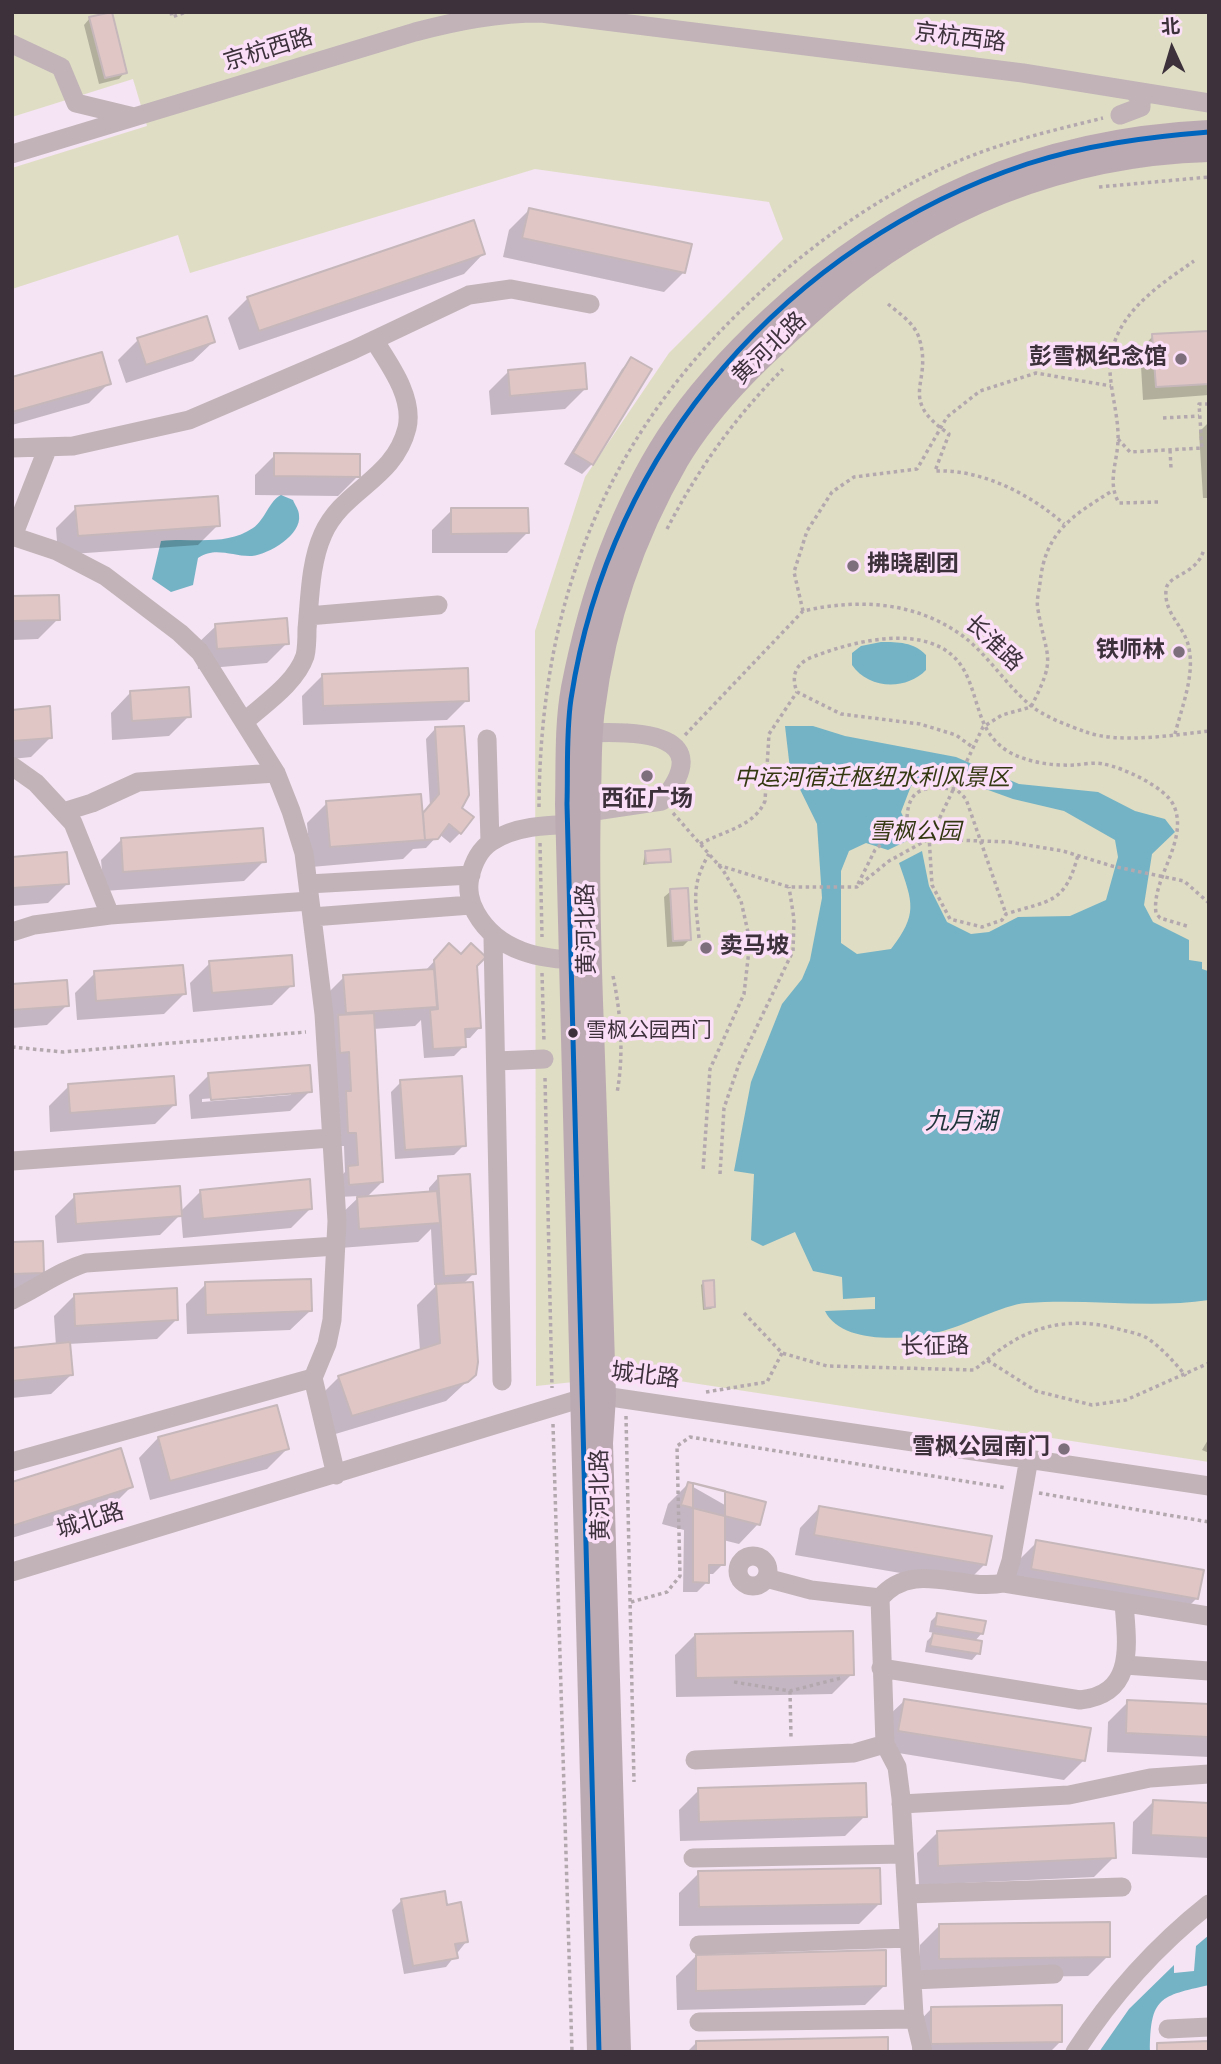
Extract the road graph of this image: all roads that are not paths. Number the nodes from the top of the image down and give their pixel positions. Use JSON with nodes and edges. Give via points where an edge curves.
{"nodes":[{"id":1,"x":12,"y":44,"type":"edge"},
{"id":2,"x":1133,"y":91,"type":"junction"},
{"id":3,"x":1209,"y":103,"type":"edge"},
{"id":4,"x":1121,"y":115,"type":"road end"},
{"id":5,"x":135,"y":117,"type":"junction"},
{"id":6,"x":1209,"y":132,"type":"edge"},
{"id":7,"x":1209,"y":150,"type":"edge"},
{"id":8,"x":12,"y":154,"type":"edge"},
{"id":9,"x":590,"y":304,"type":"dead end"},
{"id":10,"x":374,"y":340,"type":"junction"},
{"id":11,"x":48,"y":447,"type":"junction"},
{"id":12,"x":12,"y":448,"type":"edge"},
{"id":13,"x":12,"y":536,"type":"edge"},
{"id":14,"x":438,"y":605,"type":"dead end"},
{"id":15,"x":308,"y":616,"type":"junction"},
{"id":16,"x":244,"y":722,"type":"junction"},
{"id":17,"x":590,"y":733,"type":"junction"},
{"id":18,"x":487,"y":738,"type":"dead end"},
{"id":19,"x":12,"y":766,"type":"edge"},
{"id":20,"x":276,"y":773,"type":"junction"},
{"id":21,"x":63,"y":812,"type":"junction"},
{"id":22,"x":581,"y":820,"type":"junction"},
{"id":23,"x":490,"y":842,"type":"junction"},
{"id":24,"x":471,"y":875,"type":"junction"},
{"id":25,"x":310,"y":900,"type":"junction"},
{"id":26,"x":471,"y":905,"type":"junction"},
{"id":27,"x":110,"y":915,"type":"junction"},
{"id":28,"x":18,"y":924,"type":"edge"},
{"id":29,"x":493,"y":938,"type":"junction"},
{"id":30,"x":590,"y":961,"type":"junction"},
{"id":31,"x":544,"y":1059,"type":"road end"},
{"id":32,"x":496,"y":1061,"type":"junction"},
{"id":33,"x":331,"y":1138,"type":"junction"},
{"id":34,"x":12,"y":1161,"type":"edge"},
{"id":35,"x":336,"y":1246,"type":"junction"},
{"id":36,"x":12,"y":1300,"type":"edge"},
{"id":37,"x":313,"y":1378,"type":"junction"},
{"id":38,"x":502,"y":1381,"type":"dead end"},
{"id":39,"x":604,"y":1398,"type":"junction"},
{"id":40,"x":1029,"y":1458,"type":"junction"},
{"id":41,"x":12,"y":1462,"type":"edge"},
{"id":42,"x":336,"y":1475,"type":"junction"},
{"id":43,"x":1209,"y":1486,"type":"edge"},
{"id":44,"x":12,"y":1572,"type":"edge"},
{"id":45,"x":766,"y":1578,"type":"dead end"},
{"id":46,"x":1004,"y":1583,"type":"junction"},
{"id":47,"x":880,"y":1598,"type":"junction"},
{"id":48,"x":1124,"y":1603,"type":"junction"},
{"id":49,"x":1208,"y":1616,"type":"edge"},
{"id":50,"x":1125,"y":1665,"type":"junction"},
{"id":51,"x":881,"y":1668,"type":"junction"},
{"id":52,"x":1209,"y":1671,"type":"edge"},
{"id":53,"x":885,"y":1744,"type":"junction"},
{"id":54,"x":695,"y":1760,"type":"dead end"},
{"id":55,"x":1209,"y":1774,"type":"edge"},
{"id":56,"x":901,"y":1804,"type":"junction"},
{"id":57,"x":904,"y":1854,"type":"junction"},
{"id":58,"x":693,"y":1858,"type":"dead end"},
{"id":59,"x":1122,"y":1888,"type":"dead end"},
{"id":60,"x":907,"y":1894,"type":"junction"},
{"id":61,"x":1209,"y":1904,"type":"edge"},
{"id":62,"x":909,"y":1938,"type":"junction"},
{"id":63,"x":699,"y":1945,"type":"dead end"},
{"id":64,"x":1054,"y":1975,"type":"dead end"},
{"id":65,"x":912,"y":1980,"type":"junction"},
{"id":66,"x":915,"y":2019,"type":"junction"},
{"id":67,"x":699,"y":2022,"type":"dead end"},
{"id":68,"x":1209,"y":2026,"type":"edge"},
{"id":69,"x":1168,"y":2029,"type":"dead end"},
{"id":70,"x":598,"y":2052,"type":"edge"},
{"id":71,"x":619,"y":2052,"type":"edge"},
{"id":72,"x":923,"y":2052,"type":"edge"},
{"id":73,"x":1075,"y":2052,"type":"edge"}],
"edges":[{"from":1,"to":5,"type":"street","via":[[61,67],[76,103]]},
{"from":2,"to":3,"type":"street","name":"京杭西路"},
{"from":2,"to":4,"type":"street","via":[[1141,99],[1141,107]]},
{"from":2,"to":5,"type":"street","name":"京杭西路","via":[[881,55],[510,13],[415,32]]},
{"from":5,"to":8,"type":"street","name":"京杭西路"},
{"from":6,"to":22,"type":"main road","name":"黄河北路","via":[[1100,144],[1052,155],[932,201],[799,292],[727,361],[668,437],[631,505],[601,580],[573,691]]},
{"from":7,"to":17,"type":"main road","name":"黄河北路","via":[[1108,161],[986,197],[900,243],[846,280],[776,343],[704,421],[656,500],[618,594],[598,670]]},
{"from":9,"to":10,"type":"street","via":[[511,289],[469,295]]},
{"from":10,"to":11,"type":"street","via":[[189,420]]},
{"from":10,"to":15,"type":"street","via":[[397,376],[408,425],[396,457],[340,507],[323,534],[313,566]]},
{"from":11,"to":12,"type":"street"},
{"from":11,"to":13,"type":"street"},
{"from":13,"to":16,"type":"street","via":[[57,551],[105,576],[180,633],[200,652]]},
{"from":14,"to":15,"type":"street"},
{"from":15,"to":16,"type":"street","via":[[305,656],[290,680]]},
{"from":16,"to":20,"type":"street"},
{"from":17,"to":22,"type":"main road","name":"黄河北路"},
{"from":17,"to":22,"type":"street","via":[[661,737],[674,746],[681,764],[676,784],[662,801]]},
{"from":18,"to":23,"type":"street"},
{"from":19,"to":21,"type":"street"},
{"from":20,"to":21,"type":"street","via":[[138,782]]},
{"from":20,"to":25,"type":"street","via":[[304,853]]},
{"from":21,"to":27,"type":"street","via":[[73,823]]},
{"from":22,"to":23,"type":"street","via":[[520,829]]},
{"from":22,"to":30,"type":"main road","name":"黄河北路"},
{"from":23,"to":24,"type":"street","via":[[474,861]]},
{"from":24,"to":25,"type":"street"},
{"from":24,"to":26,"type":"street"},
{"from":25,"to":26,"type":"street"},
{"from":25,"to":27,"type":"street"},
{"from":25,"to":33,"type":"street"},
{"from":26,"to":29,"type":"street"},
{"from":27,"to":28,"type":"street"},
{"from":29,"to":30,"type":"street","via":[[518,951]]},
{"from":29,"to":32,"type":"street"},
{"from":30,"to":39,"type":"main road","name":"黄河北路"},
{"from":31,"to":32,"type":"street"},
{"from":32,"to":38,"type":"street"},
{"from":33,"to":34,"type":"street"},
{"from":33,"to":35,"type":"street"},
{"from":35,"to":36,"type":"street","via":[[86,1263],[64,1269]]},
{"from":35,"to":37,"type":"street","via":[[332,1320]]},
{"from":37,"to":41,"type":"street"},
{"from":37,"to":42,"type":"street"},
{"from":39,"to":40,"type":"street","name":"城北路"},
{"from":39,"to":42,"type":"street","name":"城北路","via":[[553,1408]]},
{"from":39,"to":70,"type":"main road","name":"黄河北路"},
{"from":39,"to":71,"type":"main road","name":"黄河北路","via":[[601,1443]]},
{"from":40,"to":43,"type":"street","name":"城北路"},
{"from":40,"to":46,"type":"street"},
{"from":42,"to":44,"type":"street","name":"城北路"},
{"from":45,"to":47,"type":"street","via":[[811,1590]]},
{"from":46,"to":47,"type":"street","via":[[989,1586],[914,1577],[892,1584]]},
{"from":46,"to":48,"type":"street"},
{"from":47,"to":51,"type":"street"},
{"from":48,"to":49,"type":"street"},
{"from":48,"to":50,"type":"street"},
{"from":50,"to":51,"type":"street","via":[[1112,1688],[1093,1699],[1080,1700]]},
{"from":50,"to":52,"type":"street"},
{"from":51,"to":53,"type":"street"},
{"from":53,"to":54,"type":"street","via":[[854,1753]]},
{"from":53,"to":56,"type":"street","via":[[897,1767]]},
{"from":55,"to":56,"type":"street","via":[[1150,1778],[1069,1795]]},
{"from":56,"to":57,"type":"street"},
{"from":57,"to":58,"type":"street"},
{"from":57,"to":60,"type":"street"},
{"from":59,"to":60,"type":"street"},
{"from":60,"to":62,"type":"street"},
{"from":61,"to":73,"type":"street","via":[[1147,1958]]},
{"from":62,"to":63,"type":"street"},
{"from":62,"to":65,"type":"street"},
{"from":64,"to":65,"type":"street"},
{"from":65,"to":66,"type":"street"},
{"from":66,"to":67,"type":"street"},
{"from":66,"to":72,"type":"street"},
{"from":68,"to":69,"type":"street"}]}
